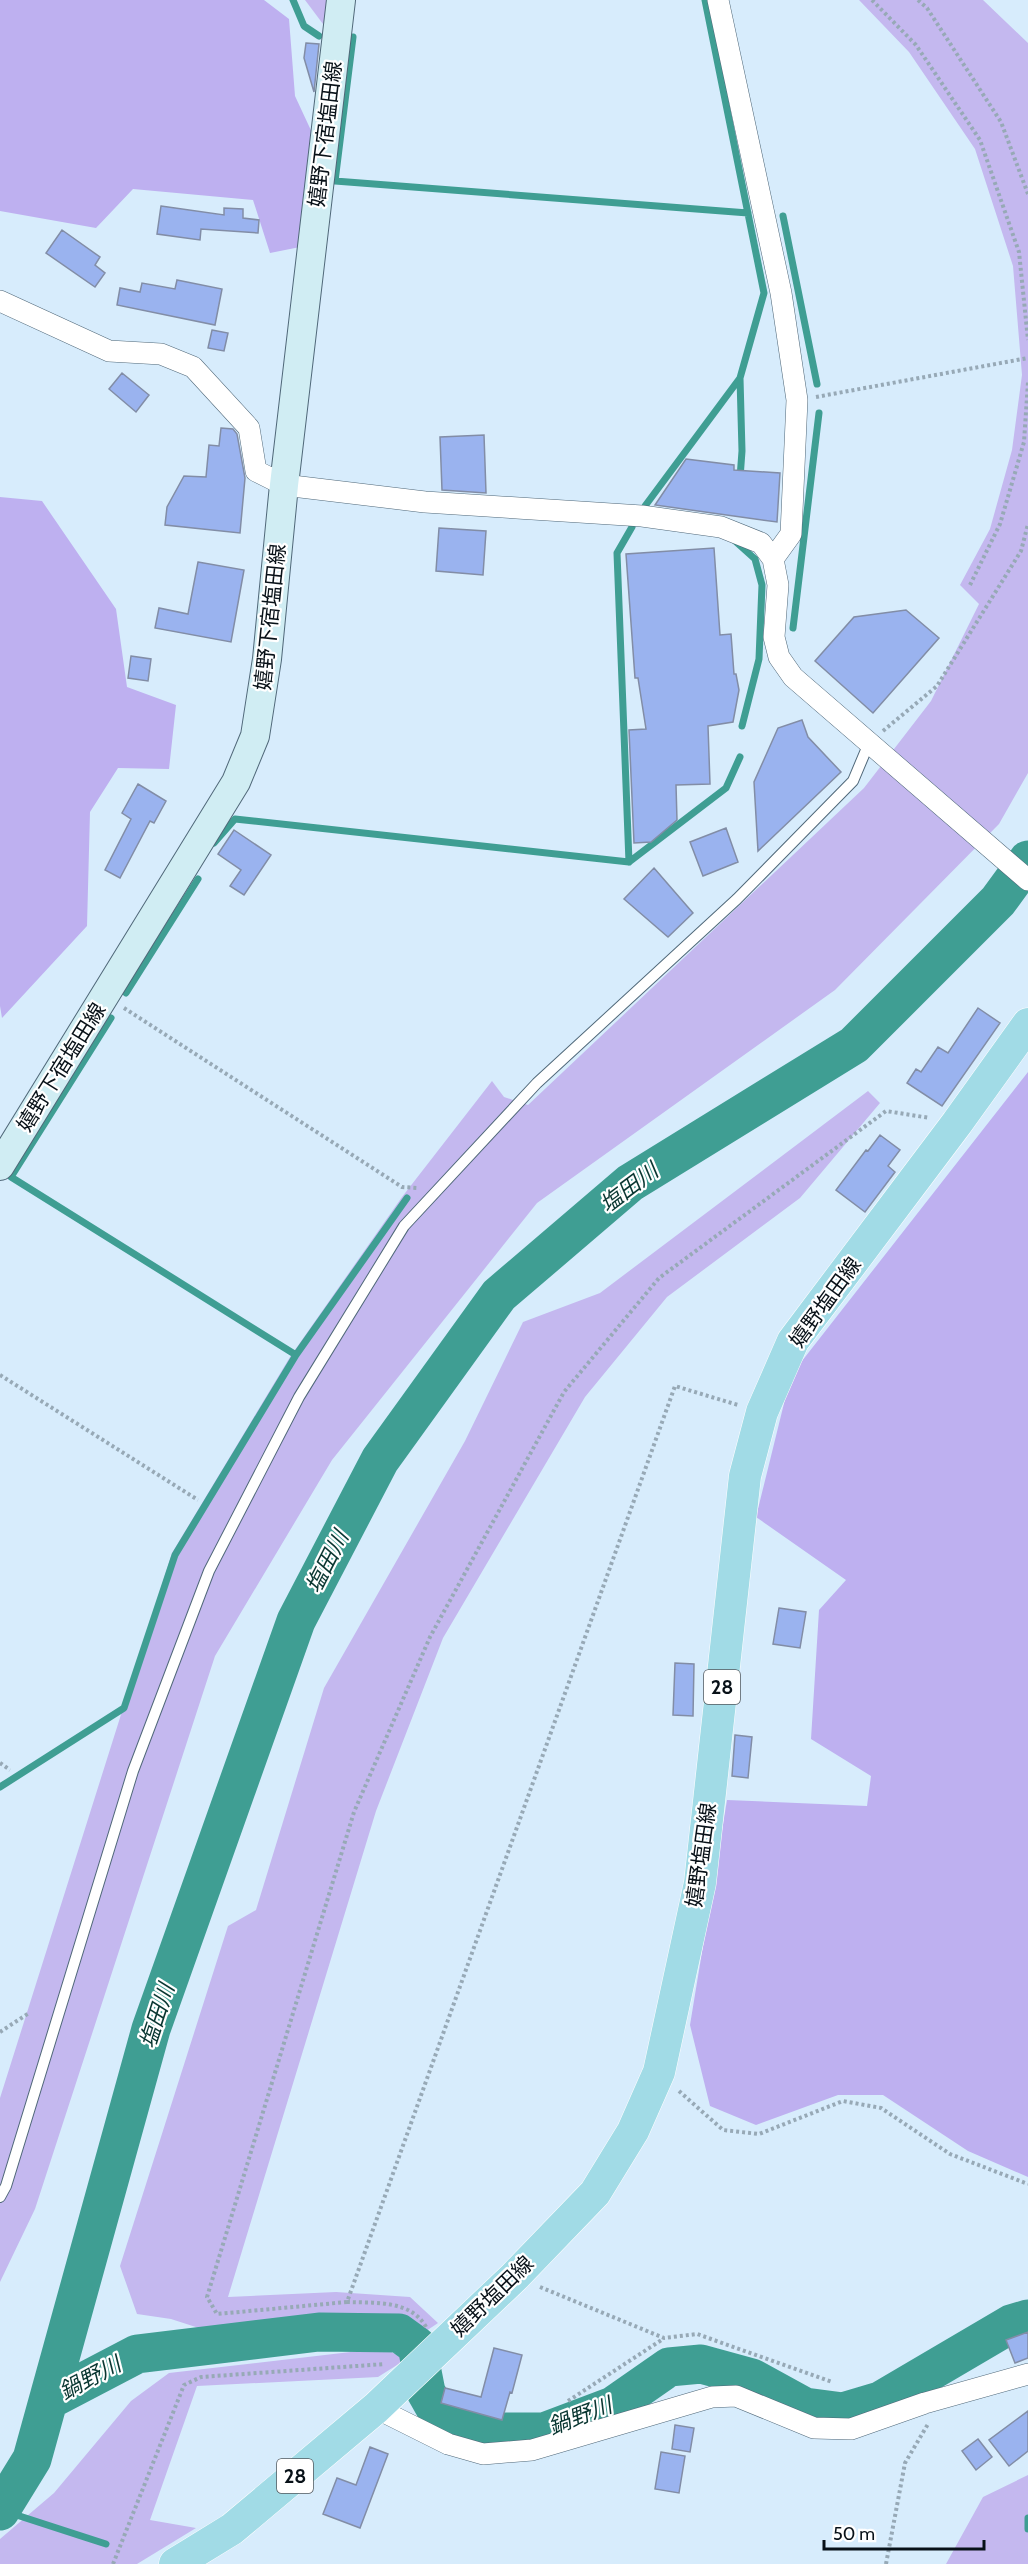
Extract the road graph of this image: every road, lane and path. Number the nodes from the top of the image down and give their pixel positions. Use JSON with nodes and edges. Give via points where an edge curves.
{"nodes":[{"id":1,"x":340,"y":0,"type":"edge"},
{"id":2,"x":718,"y":0,"type":"edge"},
{"id":3,"x":872,"y":0,"type":"edge"},
{"id":4,"x":918,"y":0,"type":"edge"},
{"id":5,"x":1028,"y":194,"type":"edge"},
{"id":6,"x":0,"y":301,"type":"edge"},
{"id":7,"x":1028,"y":340,"type":"edge"},
{"id":8,"x":1028,"y":358,"type":"edge"},
{"id":9,"x":1028,"y":382,"type":"edge"},
{"id":10,"x":797,"y":400,"type":"junction"},
{"id":11,"x":284,"y":485,"type":"junction"},
{"id":12,"x":1028,"y":524,"type":"edge"},
{"id":13,"x":773,"y":559,"type":"junction"},
{"id":14,"x":970,"y":585,"type":"dead end"},
{"id":15,"x":874,"y":747,"type":"junction"},
{"id":16,"x":1028,"y":880,"type":"edge"},
{"id":17,"x":105,"y":996,"type":"junction"},
{"id":18,"x":1028,"y":1024,"type":"edge"},
{"id":19,"x":957,"y":1123,"type":"junction"},
{"id":20,"x":0,"y":1166,"type":"edge"},
{"id":21,"x":421,"y":1188,"type":"dead end"},
{"id":22,"x":0,"y":1375,"type":"edge"},
{"id":23,"x":762,"y":1412,"type":"junction"},
{"id":24,"x":198,"y":1500,"type":"dead end"},
{"id":25,"x":0,"y":1763,"type":"edge"},
{"id":26,"x":10,"y":1770,"type":"dead end"},
{"id":27,"x":29,"y":2013,"type":"dead end"},
{"id":28,"x":0,"y":2032,"type":"edge"},
{"id":29,"x":658,"y":2073,"type":"junction"},
{"id":30,"x":1028,"y":2184,"type":"edge"},
{"id":31,"x":0,"y":2198,"type":"edge"},
{"id":32,"x":514,"y":2277,"type":"junction"},
{"id":33,"x":347,"y":2302,"type":"junction"},
{"id":34,"x":664,"y":2338,"type":"junction"},
{"id":35,"x":438,"y":2349,"type":"junction"},
{"id":36,"x":1028,"y":2374,"type":"edge"},
{"id":37,"x":408,"y":2377,"type":"junction"},
{"id":38,"x":832,"y":2382,"type":"dead end"},
{"id":39,"x":568,"y":2401,"type":"dead end"},
{"id":40,"x":925,"y":2403,"type":"junction"},
{"id":41,"x":376,"y":2408,"type":"junction"},
{"id":42,"x":113,"y":2564,"type":"edge"},
{"id":43,"x":175,"y":2564,"type":"edge"},
{"id":44,"x":886,"y":2564,"type":"edge"}],
"edges":[{"from":1,"to":11,"type":"main road","name":"嬉野下宿塩田線"},
{"from":2,"to":10,"type":"street","via":[[781,293]]},
{"from":3,"to":7,"type":"path","via":[[916,45],[980,140],[1018,252]]},
{"from":4,"to":5,"type":"path","via":[[1001,122]]},
{"from":6,"to":11,"type":"street","via":[[109,351],[161,354],[193,367],[249,428],[256,471]]},
{"from":8,"to":10,"type":"path"},
{"from":9,"to":14,"type":"path","via":[[1024,442],[1000,524]]},
{"from":10,"to":13,"type":"street","via":[[791,534]]},
{"from":11,"to":13,"type":"street","via":[[425,502],[642,516],[721,527],[761,543]]},
{"from":11,"to":17,"type":"main road","name":"嬉野下宿塩田線","via":[[267,659],[255,736],[236,782]]},
{"from":12,"to":15,"type":"path","via":[[1021,550],[937,686]]},
{"from":13,"to":15,"type":"street","via":[[778,585],[774,637],[779,657],[793,677]]},
{"from":15,"to":16,"type":"street"},
{"from":15,"to":31,"type":"lane","via":[[853,781],[737,899],[537,1083],[404,1226],[299,1397],[209,1570],[133,1772]]},
{"from":17,"to":20,"type":"main road","name":"嬉野下宿塩田線"},
{"from":17,"to":21,"type":"path","via":[[402,1187]]},
{"from":18,"to":19,"type":"main road","name":"嬉野塩田線","number":"28"},
{"from":19,"to":23,"type":"main road","name":"嬉野塩田線","number":"28","via":[[793,1341]]},
{"from":19,"to":33,"type":"path","via":[[886,1111],[659,1278],[564,1392],[430,1637],[354,1812],[207,2297],[217,2314]]},
{"from":22,"to":24,"type":"path"},
{"from":23,"to":29,"type":"main road","name":"嬉野塩田線","number":"28","via":[[745,1476],[700,1883]]},
{"from":23,"to":33,"type":"path","via":[[675,1386]]},
{"from":25,"to":26,"type":"path"},
{"from":27,"to":28,"type":"path"},
{"from":29,"to":30,"type":"path","via":[[723,2130],[759,2134],[843,2101],[881,2108],[950,2154]]},
{"from":29,"to":32,"type":"main road","name":"嬉野塩田線","number":"28","via":[[633,2131],[595,2193]]},
{"from":32,"to":34,"type":"path"},
{"from":32,"to":35,"type":"main road","name":"嬉野塩田線","number":"28"},
{"from":33,"to":35,"type":"path","via":[[394,2304],[421,2318]]},
{"from":34,"to":38,"type":"path","via":[[697,2334]]},
{"from":34,"to":39,"type":"path"},
{"from":35,"to":37,"type":"main road","name":"嬉野塩田線","number":"28"},
{"from":36,"to":40,"type":"street"},
{"from":37,"to":41,"type":"main road","name":"嬉野塩田線","number":"28"},
{"from":37,"to":42,"type":"path","via":[[390,2364],[201,2377],[184,2385]]},
{"from":40,"to":41,"type":"street","via":[[851,2429],[814,2428],[736,2396],[712,2397],[532,2450],[483,2454],[448,2444]]},
{"from":40,"to":44,"type":"path","via":[[928,2427],[905,2463]]},
{"from":41,"to":43,"type":"main road","name":"嬉野塩田線","number":"28","via":[[232,2529]]}]}
